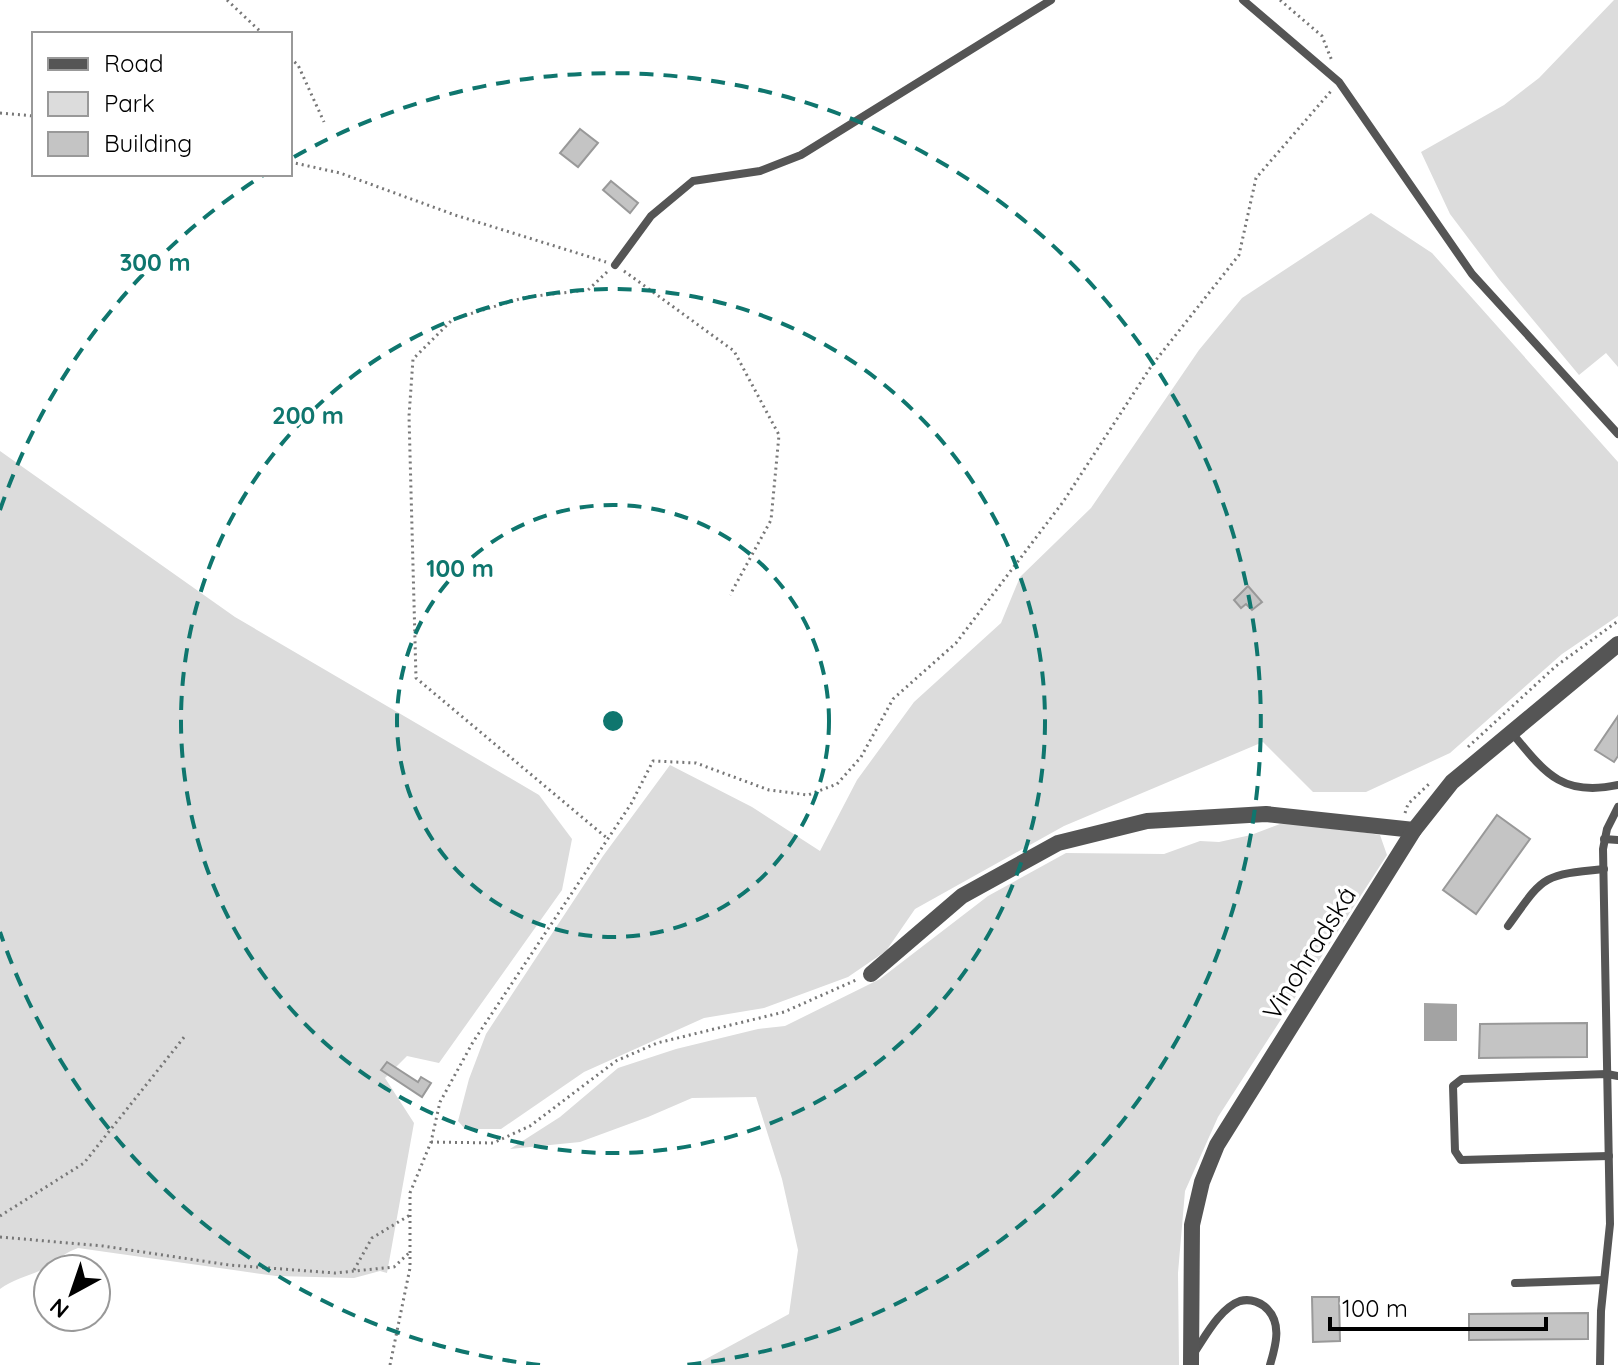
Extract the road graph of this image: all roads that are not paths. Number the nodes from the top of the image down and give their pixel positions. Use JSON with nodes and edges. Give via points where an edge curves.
{"nodes":[{"id":1,"x":1051,"y":0,"type":"edge"},
{"id":2,"x":1243,"y":0,"type":"edge"},
{"id":3,"x":615,"y":265,"type":"road end"},
{"id":4,"x":1618,"y":434,"type":"edge"},
{"id":5,"x":1618,"y":644,"type":"edge"},
{"id":6,"x":1512,"y":733,"type":"junction"},
{"id":7,"x":1618,"y":785,"type":"edge"},
{"id":8,"x":1618,"y":807,"type":"edge"},
{"id":9,"x":1407,"y":829,"type":"junction"},
{"id":10,"x":1604,"y":839,"type":"junction"},
{"id":11,"x":1618,"y":840,"type":"edge"},
{"id":12,"x":1604,"y":869,"type":"junction"},
{"id":13,"x":1508,"y":926,"type":"dead end"},
{"id":14,"x":871,"y":974,"type":"road end"},
{"id":15,"x":1607,"y":1042,"type":"junction"},
{"id":16,"x":1618,"y":1043,"type":"edge"},
{"id":17,"x":1607,"y":1074,"type":"junction"},
{"id":18,"x":1618,"y":1076,"type":"edge"},
{"id":19,"x":1609,"y":1156,"type":"junction"},
{"id":20,"x":1604,"y":1280,"type":"junction"},
{"id":21,"x":1515,"y":1283,"type":"dead end"},
{"id":22,"x":1191,"y":1361,"type":"edge"},
{"id":23,"x":1270,"y":1365,"type":"edge"},
{"id":24,"x":1600,"y":1365,"type":"edge"}],
"edges":[{"from":1,"to":3,"type":"lane","via":[[801,155],[760,171],[693,181],[651,216]]},
{"from":2,"to":4,"type":"lane","via":[[1339,82],[1472,274]]},
{"from":5,"to":6,"type":"street","name":"Vinohradská"},
{"from":6,"to":7,"type":"lane","via":[[1563,783],[1587,789]]},
{"from":6,"to":9,"type":"street","name":"Vinohradská","via":[[1452,782]]},
{"from":8,"to":10,"type":"lane"},
{"from":9,"to":14,"type":"street","via":[[1266,814],[1147,821],[1058,843],[962,896]]},
{"from":9,"to":22,"type":"street","name":"Vinohradská","via":[[1202,1182],[1192,1225]]},
{"from":10,"to":11,"type":"lane"},
{"from":10,"to":12,"type":"lane"},
{"from":12,"to":13,"type":"lane","via":[[1545,880]]},
{"from":12,"to":15,"type":"lane"},
{"from":15,"to":16,"type":"lane"},
{"from":15,"to":17,"type":"lane"},
{"from":17,"to":18,"type":"lane"},
{"from":17,"to":19,"type":"lane"},
{"from":17,"to":19,"type":"lane","via":[[1462,1079],[1453,1091],[1455,1151],[1461,1160]]},
{"from":19,"to":20,"type":"lane"},
{"from":20,"to":21,"type":"lane"},
{"from":20,"to":24,"type":"lane"},
{"from":22,"to":23,"type":"lane","via":[[1229,1308],[1249,1300],[1268,1309],[1274,1319]]}]}
